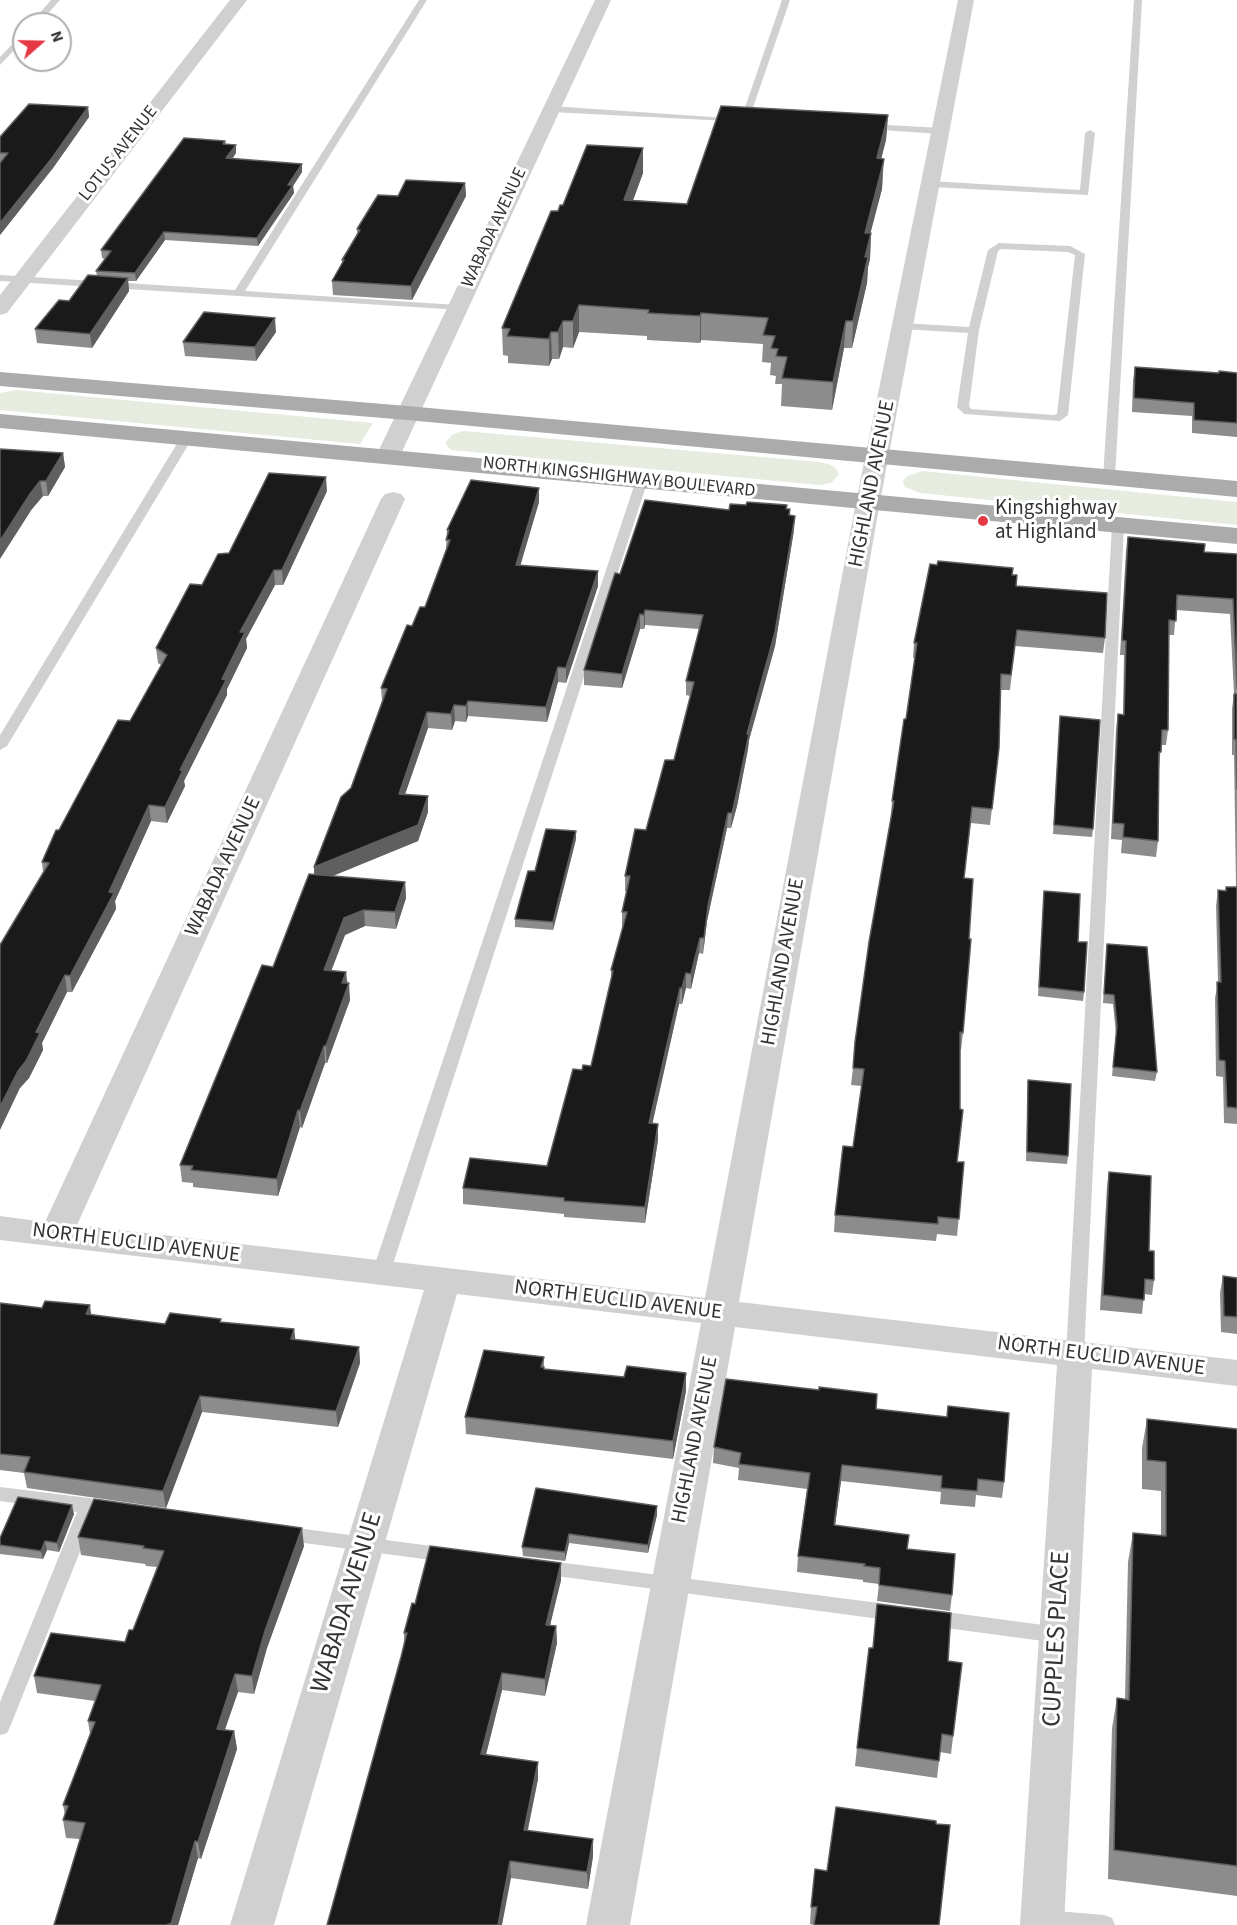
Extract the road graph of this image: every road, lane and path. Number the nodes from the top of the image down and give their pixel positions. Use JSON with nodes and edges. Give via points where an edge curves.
{"nodes":[{"id":1,"x":56,"y":0,"type":"edge"},
{"id":2,"x":239,"y":0,"type":"edge"},
{"id":3,"x":423,"y":0,"type":"edge"},
{"id":4,"x":603,"y":0,"type":"edge"},
{"id":5,"x":786,"y":0,"type":"edge"},
{"id":6,"x":966,"y":0,"type":"edge"},
{"id":7,"x":1137,"y":0,"type":"edge"},
{"id":8,"x":45,"y":12,"type":"edge"},
{"id":9,"x":12,"y":48,"type":"edge"},
{"id":10,"x":0,"y":62,"type":"edge"},
{"id":11,"x":551,"y":109,"type":"junction"},
{"id":12,"x":745,"y":120,"type":"junction"},
{"id":13,"x":756,"y":121,"type":"edge"},
{"id":14,"x":861,"y":127,"type":"edge"},
{"id":15,"x":941,"y":131,"type":"junction"},
{"id":16,"x":1090,"y":133,"type":"dead end"},
{"id":17,"x":931,"y":184,"type":"junction"},
{"id":18,"x":0,"y":278,"type":"edge"},
{"id":19,"x":23,"y":280,"type":"junction"},
{"id":20,"x":238,"y":294,"type":"junction"},
{"id":21,"x":457,"y":308,"type":"junction"},
{"id":22,"x":0,"y":309,"type":"edge"},
{"id":23,"x":903,"y":326,"type":"junction"},
{"id":24,"x":974,"y":330,"type":"junction"},
{"id":25,"x":0,"y":379,"type":"edge"},
{"id":26,"x":407,"y":413,"type":"junction"},
{"id":27,"x":0,"y":421,"type":"edge"},
{"id":28,"x":187,"y":437,"type":"junction"},
{"id":29,"x":388,"y":456,"type":"junction"},
{"id":30,"x":878,"y":457,"type":"junction"},
{"id":31,"x":1108,"y":477,"type":"junction"},
{"id":32,"x":642,"y":480,"type":"junction"},
{"id":33,"x":1237,"y":489,"type":"edge"},
{"id":34,"x":393,"y":499,"type":"dead end"},
{"id":35,"x":868,"y":502,"type":"junction"},
{"id":36,"x":1118,"y":525,"type":"junction"},
{"id":37,"x":1237,"y":536,"type":"edge"},
{"id":38,"x":0,"y":746,"type":"edge"},
{"id":39,"x":0,"y":1228,"type":"edge"},
{"id":40,"x":56,"y":1235,"type":"junction"},
{"id":41,"x":381,"y":1273,"type":"junction"},
{"id":42,"x":444,"y":1280,"type":"junction"},
{"id":43,"x":720,"y":1312,"type":"junction"},
{"id":44,"x":1075,"y":1354,"type":"junction"},
{"id":45,"x":1237,"y":1373,"type":"edge"},
{"id":46,"x":0,"y":1494,"type":"edge"},
{"id":47,"x":89,"y":1506,"type":"junction"},
{"id":48,"x":123,"y":1510,"type":"edge"},
{"id":49,"x":262,"y":1530,"type":"edge"},
{"id":50,"x":366,"y":1545,"type":"junction"},
{"id":51,"x":465,"y":1558,"type":"edge"},
{"id":52,"x":520,"y":1565,"type":"edge"},
{"id":53,"x":669,"y":1583,"type":"junction"},
{"id":54,"x":1058,"y":1635,"type":"junction"},
{"id":55,"x":0,"y":1727,"type":"edge"},
{"id":56,"x":1043,"y":1922,"type":"edge"},
{"id":57,"x":252,"y":1925,"type":"edge"},
{"id":58,"x":608,"y":1925,"type":"edge"},
{"id":59,"x":1104,"y":1925,"type":"edge"}],
"edges":[{"from":1,"to":8,"type":"lane"},
{"from":2,"to":19,"type":"street","name":"LOTUS AVENUE"},
{"from":3,"to":20,"type":"lane"},
{"from":4,"to":11,"type":"street","name":"WABADA AVENUE"},
{"from":5,"to":12,"type":"lane"},
{"from":6,"to":15,"type":"street","name":"HIGHLAND AVENUE"},
{"from":7,"to":31,"type":"lane"},
{"from":9,"to":10,"type":"lane"},
{"from":11,"to":12,"type":"lane"},
{"from":11,"to":21,"type":"street","name":"WABADA AVENUE"},
{"from":12,"to":13,"type":"lane"},
{"from":14,"to":15,"type":"lane"},
{"from":15,"to":17,"type":"street","name":"HIGHLAND AVENUE"},
{"from":16,"to":17,"type":"lane","via":[[1085,194]]},
{"from":17,"to":23,"type":"street","name":"HIGHLAND AVENUE"},
{"from":18,"to":19,"type":"lane"},
{"from":19,"to":20,"type":"lane"},
{"from":19,"to":22,"type":"street","name":"LOTUS AVENUE"},
{"from":20,"to":21,"type":"lane"},
{"from":21,"to":26,"type":"street","name":"WABADA AVENUE"},
{"from":23,"to":24,"type":"lane"},
{"from":23,"to":30,"type":"street","name":"HIGHLAND AVENUE"},
{"from":24,"to":24,"type":"lane","via":[[963,406],[968,412],[1056,418],[1062,415],[1080,254],[1070,249],[999,246],[993,250]]},
{"from":25,"to":26,"type":"main road"},
{"from":26,"to":29,"type":"street","name":"WABADA AVENUE"},
{"from":26,"to":30,"type":"main road"},
{"from":27,"to":28,"type":"main road","name":"NORTH KINGSHIGHWAY BOULEVARD"},
{"from":28,"to":29,"type":"main road","name":"NORTH KINGSHIGHWAY BOULEVARD"},
{"from":28,"to":38,"type":"lane"},
{"from":29,"to":32,"type":"main road","name":"NORTH KINGSHIGHWAY BOULEVARD"},
{"from":30,"to":31,"type":"main road"},
{"from":30,"to":35,"type":"street","name":"HIGHLAND AVENUE"},
{"from":31,"to":33,"type":"main road"},
{"from":32,"to":35,"type":"main road","name":"NORTH KINGSHIGHWAY BOULEVARD"},
{"from":32,"to":41,"type":"lane"},
{"from":34,"to":40,"type":"street","name":"WABADA AVENUE"},
{"from":35,"to":36,"type":"main road","name":"NORTH KINGSHIGHWAY BOULEVARD"},
{"from":35,"to":43,"type":"street","name":"HIGHLAND AVENUE"},
{"from":36,"to":37,"type":"main road","name":"NORTH KINGSHIGHWAY BOULEVARD"},
{"from":36,"to":44,"type":"lane"},
{"from":39,"to":40,"type":"street","name":"NORTH EUCLID AVENUE"},
{"from":40,"to":41,"type":"street","name":"NORTH EUCLID AVENUE"},
{"from":41,"to":42,"type":"street","name":"NORTH EUCLID AVENUE"},
{"from":42,"to":43,"type":"street","name":"NORTH EUCLID AVENUE"},
{"from":42,"to":50,"type":"street","name":"WABADA AVENUE"},
{"from":43,"to":44,"type":"street","name":"NORTH EUCLID AVENUE"},
{"from":43,"to":53,"type":"street","name":"HIGHLAND AVENUE"},
{"from":44,"to":45,"type":"street","name":"NORTH EUCLID AVENUE"},
{"from":44,"to":54,"type":"street","name":"CUPPLES PLACE"},
{"from":46,"to":47,"type":"lane"},
{"from":47,"to":48,"type":"lane"},
{"from":47,"to":55,"type":"lane"},
{"from":49,"to":50,"type":"lane"},
{"from":50,"to":51,"type":"lane"},
{"from":50,"to":57,"type":"street","name":"WABADA AVENUE"},
{"from":52,"to":53,"type":"lane"},
{"from":53,"to":54,"type":"lane"},
{"from":53,"to":58,"type":"street","name":"HIGHLAND AVENUE"},
{"from":54,"to":56,"type":"street","name":"CUPPLES PLACE"},
{"from":56,"to":59,"type":"lane"}]}
